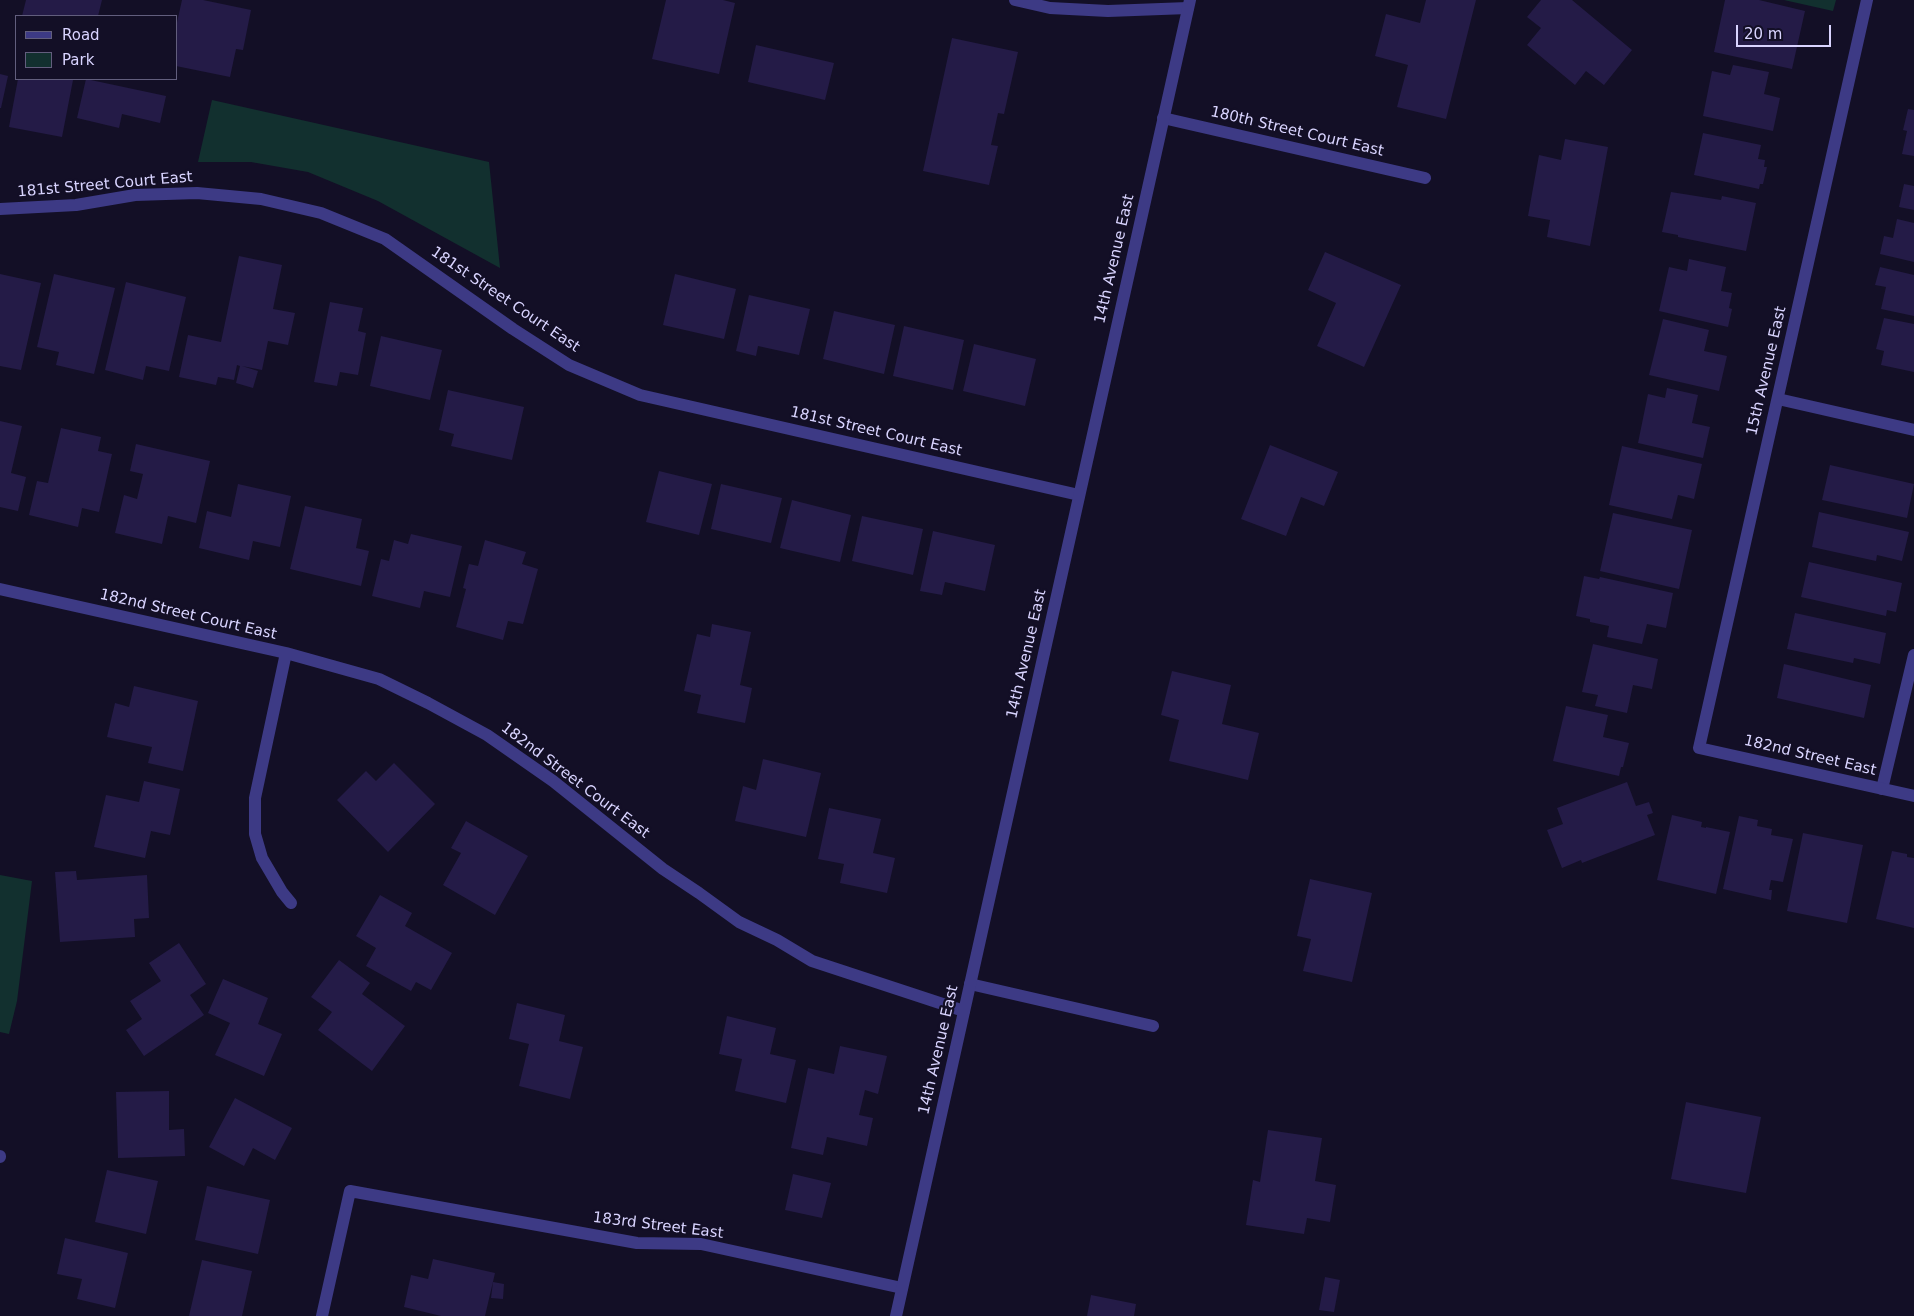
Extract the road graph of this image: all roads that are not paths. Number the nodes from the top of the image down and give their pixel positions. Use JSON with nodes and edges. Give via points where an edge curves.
{"nodes":[{"id":1,"x":1015,"y":0,"type":"edge"},
{"id":2,"x":1867,"y":0,"type":"edge"},
{"id":3,"x":1189,"y":4,"type":"edge"},
{"id":4,"x":1163,"y":118,"type":"junction"},
{"id":5,"x":1425,"y":178,"type":"dead end"},
{"id":6,"x":0,"y":209,"type":"edge"},
{"id":7,"x":1778,"y":399,"type":"junction"},
{"id":8,"x":1914,"y":430,"type":"edge"},
{"id":9,"x":1079,"y":495,"type":"junction"},
{"id":10,"x":0,"y":589,"type":"edge"},
{"id":11,"x":286,"y":653,"type":"junction"},
{"id":12,"x":1914,"y":655,"type":"edge"},
{"id":13,"x":1699,"y":748,"type":"joint"},
{"id":14,"x":1882,"y":789,"type":"junction"},
{"id":15,"x":1914,"y":796,"type":"edge"},
{"id":16,"x":291,"y":903,"type":"dead end"},
{"id":17,"x":970,"y":984,"type":"junction"},
{"id":18,"x":964,"y":1011,"type":"junction"},
{"id":19,"x":1153,"y":1026,"type":"dead end"},
{"id":20,"x":902,"y":1288,"type":"junction"},
{"id":21,"x":322,"y":1316,"type":"edge"},
{"id":22,"x":896,"y":1316,"type":"edge"}],
"edges":[{"from":1,"to":3,"type":"street","via":[[1050,8],[1108,11]]},
{"from":2,"to":7,"type":"street","name":"15th Avenue East"},
{"from":3,"to":4,"type":"street","name":"14th Avenue East"},
{"from":4,"to":5,"type":"street","name":"180th Street Court East"},
{"from":4,"to":9,"type":"street","name":"14th Avenue East"},
{"from":6,"to":9,"type":"street","name":"181st Street Court East","via":[[76,205],[135,195],[197,193],[261,199],[321,213],[385,239],[569,365],[640,395]]},
{"from":7,"to":8,"type":"street"},
{"from":7,"to":13,"type":"street","name":"15th Avenue East"},
{"from":9,"to":17,"type":"street","name":"14th Avenue East"},
{"from":10,"to":11,"type":"street","name":"182nd Street Court East"},
{"from":11,"to":16,"type":"street","via":[[255,798],[254,834],[262,858]]},
{"from":11,"to":18,"type":"street","name":"182nd Street Court East","via":[[379,679],[487,735],[553,782],[663,870],[740,922],[812,961]]},
{"from":12,"to":14,"type":"street"},
{"from":13,"to":14,"type":"street","name":"182nd Street East"},
{"from":14,"to":15,"type":"street","name":"182nd Street East"},
{"from":17,"to":18,"type":"street","name":"14th Avenue East"},
{"from":17,"to":19,"type":"street"},
{"from":18,"to":20,"type":"street","name":"14th Avenue East"},
{"from":20,"to":21,"type":"street","name":"183rd Street East","via":[[701,1244],[637,1243],[350,1191]]},
{"from":20,"to":22,"type":"street","name":"14th Avenue East"}]}
